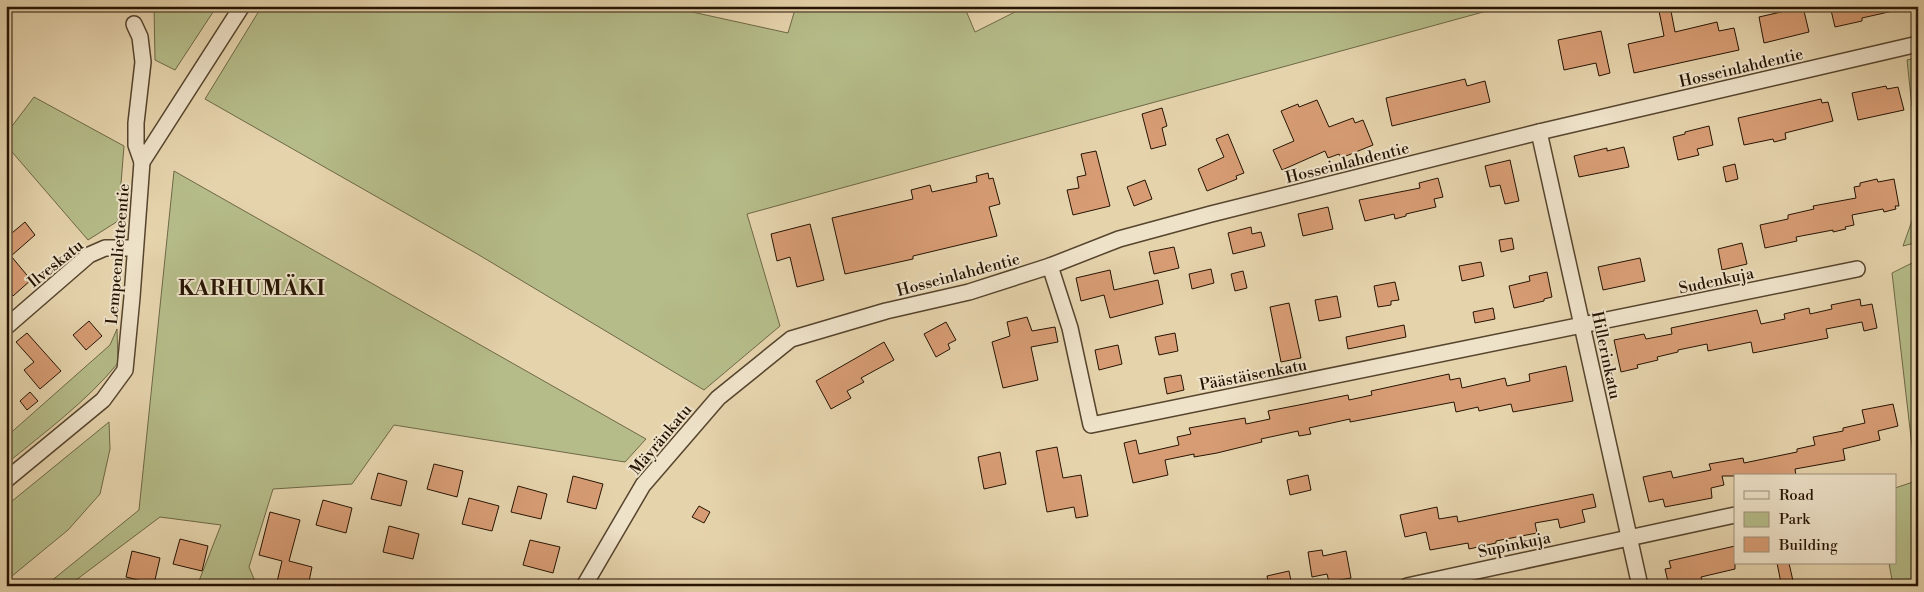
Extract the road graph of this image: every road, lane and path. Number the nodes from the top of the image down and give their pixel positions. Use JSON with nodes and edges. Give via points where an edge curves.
{"nodes":[{"id":1,"x":242,"y":6,"type":"edge"},
{"id":2,"x":134,"y":24,"type":"dead end"},
{"id":3,"x":1918,"y":44,"type":"edge"},
{"id":4,"x":1539,"y":132,"type":"junction"},
{"id":5,"x":142,"y":162,"type":"junction"},
{"id":6,"x":135,"y":248,"type":"junction"},
{"id":7,"x":1050,"y":266,"type":"junction"},
{"id":8,"x":1857,"y":269,"type":"dead end"},
{"id":9,"x":1583,"y":325,"type":"junction"},
{"id":10,"x":6,"y":327,"type":"edge"},
{"id":11,"x":791,"y":338,"type":"joint"},
{"id":12,"x":6,"y":480,"type":"edge"},
{"id":13,"x":1734,"y":515,"type":"edge"},
{"id":14,"x":1629,"y":537,"type":"junction"},
{"id":15,"x":584,"y":586,"type":"edge"},
{"id":16,"x":1407,"y":586,"type":"edge"},
{"id":17,"x":1640,"y":586,"type":"edge"}],
"edges":[{"from":1,"to":5,"type":"street","name":"Lempeenlietteentie"},
{"from":2,"to":5,"type":"street","via":[[140,38],[142,62],[136,145]]},
{"from":3,"to":4,"type":"street","name":"Hosseinlahdentie"},
{"from":4,"to":7,"type":"street","name":"Hosseinlahdentie","via":[[1118,239]]},
{"from":4,"to":9,"type":"street","name":"Hillerinkatu"},
{"from":5,"to":6,"type":"street","name":"Lempeenlietteentie"},
{"from":6,"to":10,"type":"street","name":"Ilveskatu","via":[[105,248],[89,255]]},
{"from":6,"to":12,"type":"street","name":"Lempeenlietteentie","via":[[124,370],[103,400]]},
{"from":7,"to":9,"type":"street","name":"Päästäisenkatu","via":[[1070,328],[1091,425]]},
{"from":7,"to":11,"type":"street","name":"Hosseinlahdentie","via":[[969,292]]},
{"from":8,"to":9,"type":"street","name":"Sudenkuja"},
{"from":9,"to":14,"type":"street","name":"Hillerinkatu"},
{"from":11,"to":15,"type":"street","name":"Mäyränkatu","via":[[718,398],[642,485]]},
{"from":13,"to":14,"type":"street","name":"Supinkuja"},
{"from":14,"to":16,"type":"street","name":"Supinkuja"},
{"from":14,"to":17,"type":"street","name":"Hillerinkatu"}]}
